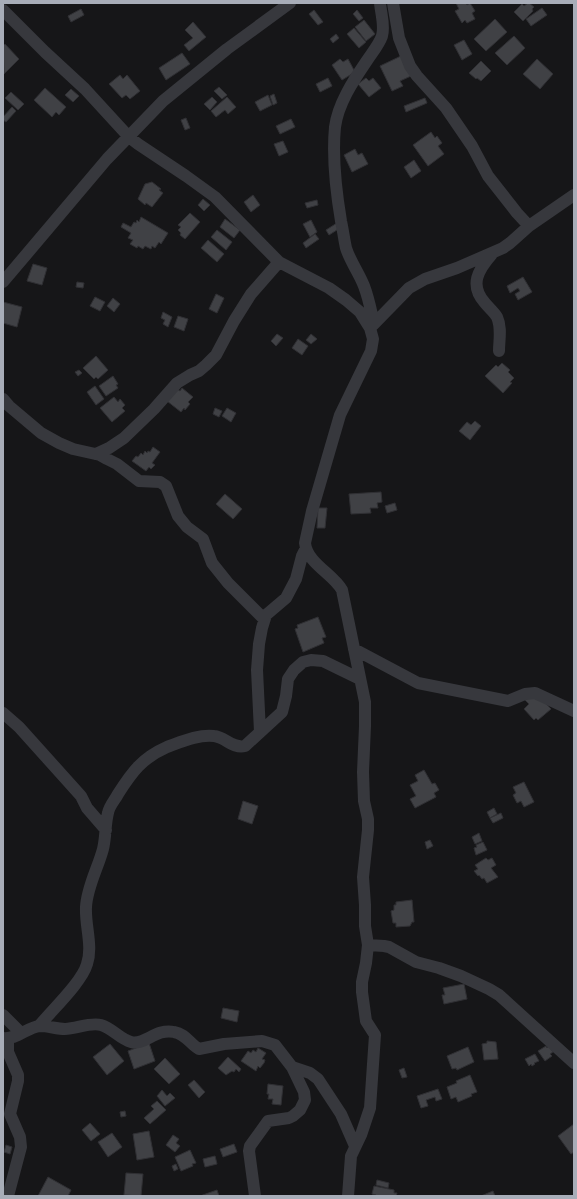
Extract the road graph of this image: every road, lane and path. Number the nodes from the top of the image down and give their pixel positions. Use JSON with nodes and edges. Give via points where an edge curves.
{"nodes":[{"id":1,"x":290,"y":3,"type":"edge"},
{"id":2,"x":380,"y":3,"type":"edge"},
{"id":3,"x":392,"y":3,"type":"edge"},
{"id":4,"x":3,"y":10,"type":"edge"},
{"id":5,"x":129,"y":137,"type":"junction"},
{"id":6,"x":574,"y":195,"type":"edge"},
{"id":7,"x":529,"y":226,"type":"junction"},
{"id":8,"x":493,"y":254,"type":"junction"},
{"id":9,"x":279,"y":262,"type":"junction"},
{"id":10,"x":3,"y":282,"type":"edge"},
{"id":11,"x":372,"y":326,"type":"junction"},
{"id":12,"x":499,"y":351,"type":"dead end"},
{"id":13,"x":3,"y":399,"type":"edge"},
{"id":14,"x":96,"y":454,"type":"junction"},
{"id":15,"x":306,"y":548,"type":"junction"},
{"id":16,"x":264,"y":618,"type":"junction"},
{"id":17,"x":354,"y":649,"type":"junction"},
{"id":18,"x":360,"y":679,"type":"junction"},
{"id":19,"x":574,"y":711,"type":"edge"},
{"id":20,"x":3,"y":713,"type":"edge"},
{"id":21,"x":260,"y":732,"type":"junction"},
{"id":22,"x":106,"y":830,"type":"junction"},
{"id":23,"x":368,"y":945,"type":"junction"},
{"id":24,"x":3,"y":1015,"type":"edge"},
{"id":25,"x":39,"y":1026,"type":"junction"},
{"id":26,"x":21,"y":1033,"type":"junction"},
{"id":27,"x":5,"y":1039,"type":"edge"},
{"id":28,"x":574,"y":1063,"type":"edge"},
{"id":29,"x":292,"y":1067,"type":"junction"},
{"id":30,"x":355,"y":1146,"type":"junction"},
{"id":31,"x":8,"y":1196,"type":"edge"},
{"id":32,"x":255,"y":1196,"type":"edge"},
{"id":33,"x":348,"y":1196,"type":"edge"}],
"edges":[{"from":1,"to":5,"type":"street","via":[[174,91]]},
{"from":2,"to":11,"type":"street","via":[[382,36],[352,83],[335,126],[334,139],[334,167],[346,246],[369,300]]},
{"from":3,"to":7,"type":"street","via":[[399,38],[410,66],[446,108],[472,146],[488,176]]},
{"from":4,"to":5,"type":"street","via":[[85,89]]},
{"from":5,"to":9,"type":"street","via":[[203,187]]},
{"from":5,"to":10,"type":"street"},
{"from":6,"to":7,"type":"street"},
{"from":7,"to":8,"type":"street"},
{"from":8,"to":11,"type":"street","via":[[425,279],[405,292]]},
{"from":8,"to":12,"type":"street","via":[[481,269],[476,287],[479,297],[497,318],[500,332]]},
{"from":9,"to":11,"type":"street","via":[[337,293]]},
{"from":9,"to":14,"type":"street","via":[[248,298],[216,355],[199,371],[177,383],[124,438]]},
{"from":11,"to":15,"type":"street","via":[[371,351],[340,415],[306,533]]},
{"from":13,"to":14,"type":"street","via":[[41,433],[73,449]]},
{"from":14,"to":16,"type":"street","via":[[118,464],[139,481],[162,483],[166,486],[178,516],[202,539],[212,563],[228,583]]},
{"from":15,"to":16,"type":"street","via":[[298,574],[286,598]]},
{"from":15,"to":17,"type":"street","via":[[314,561],[342,590]]},
{"from":16,"to":21,"type":"street","via":[[258,654],[257,694]]},
{"from":17,"to":18,"type":"street"},
{"from":17,"to":19,"type":"street","via":[[418,683],[508,701],[534,693]]},
{"from":18,"to":21,"type":"street","via":[[323,661],[302,662],[288,679],[282,712]]},
{"from":18,"to":23,"type":"street","via":[[365,702],[363,772],[368,830],[362,877]]},
{"from":20,"to":22,"type":"street","via":[[19,726],[81,796],[87,808]]},
{"from":21,"to":22,"type":"street","via":[[240,747],[215,736],[207,736],[184,741],[149,757],[137,766],[113,802],[108,813]]},
{"from":22,"to":25,"type":"street","via":[[86,906],[89,939],[87,964],[75,985]]},
{"from":23,"to":28,"type":"street","via":[[389,947],[416,962],[489,989],[499,995]]},
{"from":23,"to":30,"type":"street","via":[[362,992],[366,1021],[375,1035],[372,1094],[370,1108]]},
{"from":24,"to":26,"type":"street"},
{"from":25,"to":26,"type":"street"},
{"from":25,"to":29,"type":"street","via":[[65,1029],[103,1026],[132,1042],[141,1042],[159,1032],[174,1032],[184,1035],[199,1049],[224,1044],[262,1042],[275,1045]]},
{"from":26,"to":27,"type":"street"},
{"from":27,"to":31,"type":"street","via":[[18,1075],[10,1114],[20,1137],[21,1148]]},
{"from":29,"to":30,"type":"street","via":[[310,1073],[318,1079],[341,1114]]},
{"from":29,"to":32,"type":"street","via":[[304,1092],[305,1100],[294,1116],[268,1121],[250,1146]]},
{"from":30,"to":33,"type":"street","via":[[351,1156]]}]}
